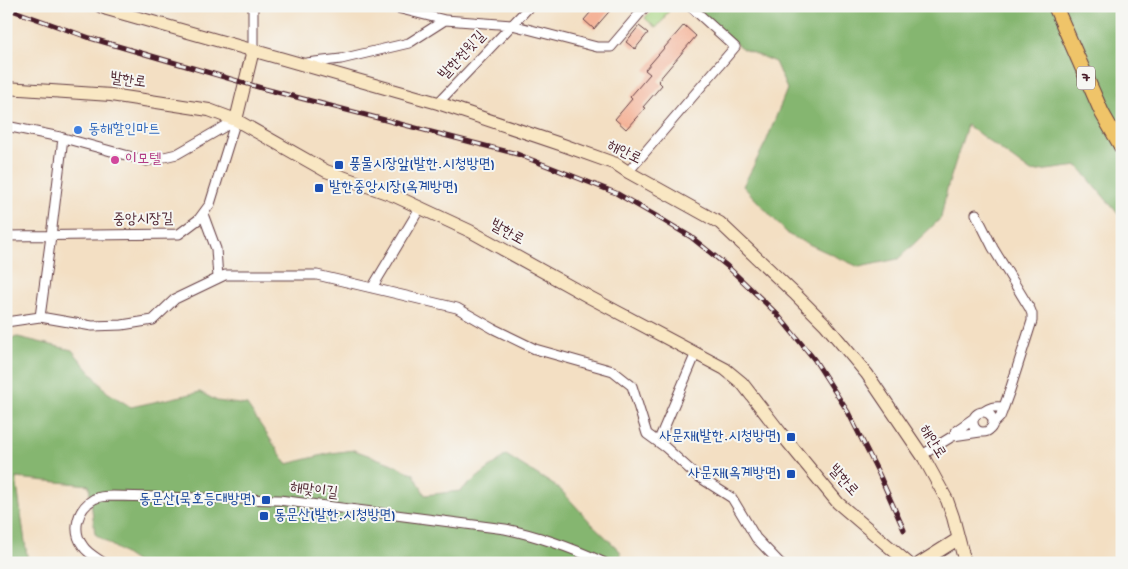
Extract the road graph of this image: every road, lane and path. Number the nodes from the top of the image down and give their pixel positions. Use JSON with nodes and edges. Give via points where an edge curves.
{"nodes":[{"id":1,"x":253,"y":6,"type":"edge"},
{"id":2,"x":389,"y":6,"type":"edge"},
{"id":3,"x":530,"y":6,"type":"edge"},
{"id":4,"x":646,"y":6,"type":"edge"},
{"id":5,"x":690,"y":6,"type":"edge"},
{"id":6,"x":1055,"y":6,"type":"edge"},
{"id":7,"x":105,"y":7,"type":"edge"},
{"id":8,"x":445,"y":20,"type":"junction"},
{"id":9,"x":512,"y":25,"type":"junction"},
{"id":10,"x":253,"y":50,"type":"junction"},
{"id":11,"x":301,"y":64,"type":"junction"},
{"id":12,"x":6,"y":88,"type":"edge"},
{"id":13,"x":438,"y":104,"type":"junction"},
{"id":14,"x":236,"y":120,"type":"junction"},
{"id":15,"x":6,"y":126,"type":"edge"},
{"id":16,"x":63,"y":138,"type":"junction"},
{"id":17,"x":1122,"y":148,"type":"edge"},
{"id":18,"x":628,"y":172,"type":"junction"},
{"id":19,"x":420,"y":208,"type":"junction"},
{"id":20,"x":203,"y":214,"type":"junction"},
{"id":21,"x":976,"y":214,"type":"dead end"},
{"id":22,"x":6,"y":236,"type":"edge"},
{"id":23,"x":52,"y":236,"type":"junction"},
{"id":24,"x":218,"y":278,"type":"junction"},
{"id":25,"x":372,"y":288,"type":"junction"},
{"id":26,"x":40,"y":317,"type":"junction"},
{"id":27,"x":6,"y":322,"type":"edge"},
{"id":28,"x":696,"y":353,"type":"junction"},
{"id":29,"x":1003,"y":407,"type":"junction"},
{"id":30,"x":983,"y":412,"type":"junction"},
{"id":31,"x":974,"y":418,"type":"junction"},
{"id":32,"x":993,"y":424,"type":"junction"},
{"id":33,"x":980,"y":432,"type":"junction"},
{"id":34,"x":953,"y":436,"type":"junction"},
{"id":35,"x":658,"y":442,"type":"junction"},
{"id":36,"x":922,"y":454,"type":"junction"},
{"id":37,"x":958,"y":539,"type":"junction"},
{"id":38,"x":104,"y":563,"type":"edge"},
{"id":39,"x":604,"y":563,"type":"edge"},
{"id":40,"x":780,"y":563,"type":"edge"},
{"id":41,"x":908,"y":563,"type":"edge"},
{"id":42,"x":920,"y":563,"type":"edge"},
{"id":43,"x":965,"y":563,"type":"edge"}],
"edges":[{"from":1,"to":10,"type":"street"},
{"from":2,"to":8,"type":"street"},
{"from":3,"to":9,"type":"street","name":"발한천윗길"},
{"from":4,"to":9,"type":"street","via":[[611,47],[597,47]]},
{"from":5,"to":18,"type":"street","via":[[735,47]]},
{"from":6,"to":17,"type":"main road","number":"7","via":[[1102,113]]},
{"from":7,"to":10,"type":"street","name":"해안로"},
{"from":8,"to":9,"type":"street"},
{"from":8,"to":11,"type":"street","via":[[409,43],[341,59]]},
{"from":9,"to":13,"type":"street","name":"발한천윗길"},
{"from":10,"to":11,"type":"street","name":"해안로"},
{"from":10,"to":14,"type":"street"},
{"from":11,"to":13,"type":"street","name":"해안로"},
{"from":12,"to":14,"type":"street","name":"발한로","via":[[111,95],[209,110]]},
{"from":13,"to":18,"type":"street","name":"해안로","via":[[616,164]]},
{"from":14,"to":16,"type":"street","via":[[177,154],[147,161]]},
{"from":14,"to":19,"type":"street","name":"발한로","via":[[326,171]]},
{"from":14,"to":20,"type":"street","name":"중앙시장길","via":[[210,204]]},
{"from":15,"to":16,"type":"street"},
{"from":16,"to":23,"type":"street"},
{"from":18,"to":36,"type":"street","name":"해안로","via":[[720,223],[796,295],[867,374]]},
{"from":19,"to":25,"type":"street"},
{"from":19,"to":28,"type":"street","name":"발한로","via":[[470,231]]},
{"from":20,"to":23,"type":"street","name":"중앙시장길","via":[[179,234]]},
{"from":20,"to":24,"type":"street","via":[[216,249]]},
{"from":21,"to":29,"type":"street","via":[[1032,314]]},
{"from":22,"to":23,"type":"street","name":"중앙시장길"},
{"from":23,"to":26,"type":"street"},
{"from":24,"to":25,"type":"street","via":[[224,275],[317,275]]},
{"from":24,"to":26,"type":"street","via":[[175,299],[153,320],[92,326]]},
{"from":25,"to":35,"type":"street","via":[[457,308],[535,349],[613,371],[632,386],[647,434]]},
{"from":26,"to":27,"type":"street"},
{"from":28,"to":35,"type":"street"},
{"from":28,"to":41,"type":"street","name":"발한로","via":[[725,368],[742,383],[838,503]]},
{"from":29,"to":30,"type":"street","via":[[996,406]]},
{"from":29,"to":32,"type":"street"},
{"from":30,"to":31,"type":"street"},
{"from":30,"to":32,"type":"street","via":[[990,416]]},
{"from":31,"to":33,"type":"street","via":[[974,428]]},
{"from":31,"to":34,"type":"street"},
{"from":32,"to":33,"type":"street","via":[[987,431]]},
{"from":33,"to":34,"type":"street"},
{"from":34,"to":36,"type":"street"},
{"from":35,"to":40,"type":"street","via":[[696,475],[732,498],[756,538]]},
{"from":36,"to":37,"type":"street","name":"해안로","via":[[947,500]]},
{"from":37,"to":42,"type":"street"},
{"from":37,"to":43,"type":"street","name":"해안로"},
{"from":38,"to":39,"type":"street","name":"해맞이길","via":[[83,546],[76,524],[82,510],[103,496],[279,500],[505,529],[568,547]]}]}
